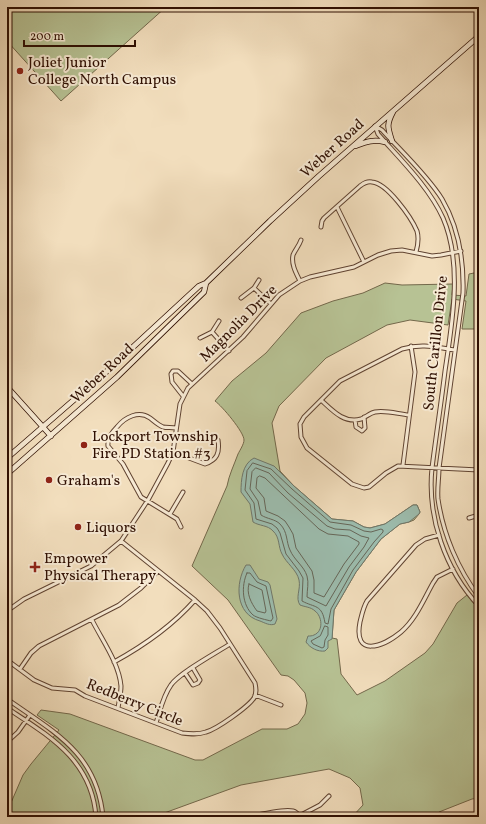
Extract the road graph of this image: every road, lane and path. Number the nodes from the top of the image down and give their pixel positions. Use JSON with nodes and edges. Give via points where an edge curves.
{"nodes":[{"id":1,"x":479,"y":36,"type":"edge"},
{"id":2,"x":394,"y":110,"type":"junction"},
{"id":3,"x":376,"y":126,"type":"junction"},
{"id":4,"x":392,"y":141,"type":"junction"},
{"id":5,"x":385,"y":142,"type":"junction"},
{"id":6,"x":352,"y":147,"type":"junction"},
{"id":7,"x":337,"y":207,"type":"junction"},
{"id":8,"x":321,"y":227,"type":"dead end"},
{"id":9,"x":301,"y":240,"type":"dead end"},
{"id":10,"x":461,"y":251,"type":"junction"},
{"id":11,"x":416,"y":252,"type":"junction"},
{"id":12,"x":452,"y":253,"type":"junction"},
{"id":13,"x":364,"y":262,"type":"junction"},
{"id":14,"x":259,"y":280,"type":"dead end"},
{"id":15,"x":300,"y":281,"type":"junction"},
{"id":16,"x":206,"y":283,"type":"junction"},
{"id":17,"x":254,"y":288,"type":"junction"},
{"id":18,"x":241,"y":298,"type":"dead end"},
{"id":19,"x":271,"y":304,"type":"junction"},
{"id":20,"x":219,"y":321,"type":"dead end"},
{"id":21,"x":212,"y":332,"type":"junction"},
{"id":22,"x":200,"y":338,"type":"dead end"},
{"id":23,"x":411,"y":346,"type":"junction"},
{"id":24,"x":448,"y":349,"type":"junction"},
{"id":25,"x":455,"y":350,"type":"junction"},
{"id":26,"x":229,"y":351,"type":"junction"},
{"id":27,"x":192,"y":384,"type":"junction"},
{"id":28,"x":7,"y":387,"type":"edge"},
{"id":29,"x":183,"y":396,"type":"junction"},
{"id":30,"x":321,"y":400,"type":"junction"},
{"id":31,"x":409,"y":415,"type":"junction"},
{"id":32,"x":364,"y":417,"type":"junction"},
{"id":33,"x":355,"y":420,"type":"junction"},
{"id":34,"x":42,"y":426,"type":"junction"},
{"id":35,"x":176,"y":428,"type":"junction"},
{"id":36,"x":51,"y":436,"type":"junction"},
{"id":37,"x":218,"y":440,"type":"dead end"},
{"id":38,"x":173,"y":452,"type":"junction"},
{"id":39,"x":7,"y":458,"type":"edge"},
{"id":40,"x":403,"y":465,"type":"junction"},
{"id":41,"x":432,"y":468,"type":"junction"},
{"id":42,"x":439,"y":468,"type":"junction"},
{"id":43,"x":479,"y":470,"type":"edge"},
{"id":44,"x":7,"y":474,"type":"edge"},
{"id":45,"x":183,"y":492,"type":"dead end"},
{"id":46,"x":148,"y":500,"type":"junction"},
{"id":47,"x":170,"y":514,"type":"junction"},
{"id":48,"x":479,"y":515,"type":"edge"},
{"id":49,"x":469,"y":518,"type":"dead end"},
{"id":50,"x":181,"y":527,"type":"dead end"},
{"id":51,"x":439,"y":535,"type":"junction"},
{"id":52,"x":120,"y":541,"type":"junction"},
{"id":53,"x":453,"y":569,"type":"junction"},
{"id":54,"x":158,"y":571,"type":"junction"},
{"id":55,"x":479,"y":597,"type":"edge"},
{"id":56,"x":195,"y":600,"type":"junction"},
{"id":57,"x":479,"y":606,"type":"edge"},
{"id":58,"x":7,"y":611,"type":"edge"},
{"id":59,"x":92,"y":620,"type":"junction"},
{"id":60,"x":230,"y":644,"type":"junction"},
{"id":61,"x":7,"y":660,"type":"edge"},
{"id":62,"x":114,"y":662,"type":"junction"},
{"id":63,"x":192,"y":668,"type":"junction"},
{"id":64,"x":20,"y":669,"type":"junction"},
{"id":65,"x":185,"y":673,"type":"junction"},
{"id":66,"x":255,"y":695,"type":"junction"},
{"id":67,"x":7,"y":699,"type":"edge"},
{"id":68,"x":281,"y":705,"type":"dead end"},
{"id":69,"x":7,"y":708,"type":"edge"},
{"id":70,"x":118,"y":708,"type":"junction"},
{"id":71,"x":30,"y":715,"type":"junction"},
{"id":72,"x":26,"y":721,"type":"junction"},
{"id":73,"x":156,"y":723,"type":"junction"},
{"id":74,"x":7,"y":742,"type":"edge"},
{"id":75,"x":330,"y":796,"type":"dead end"},
{"id":76,"x":300,"y":816,"type":"edge"},
{"id":77,"x":96,"y":817,"type":"edge"},
{"id":78,"x":103,"y":817,"type":"edge"},
{"id":79,"x":251,"y":817,"type":"edge"}],
"edges":[{"from":1,"to":2,"type":"main road","name":"Weber Road"},
{"from":2,"to":3,"type":"main road","name":"Weber Road"},
{"from":2,"to":4,"type":"main road","via":[[388,121]]},
{"from":3,"to":4,"type":"street","name":"South Carillon Drive"},
{"from":3,"to":5,"type":"street","name":"South Carillon Drive","via":[[378,134]]},
{"from":3,"to":6,"type":"main road","name":"Weber Road"},
{"from":4,"to":10,"type":"street","name":"South Carillon Drive","via":[[442,199],[453,220]]},
{"from":5,"to":6,"type":"main road","via":[[369,141]]},
{"from":5,"to":12,"type":"street","name":"South Carillon Drive","via":[[422,185],[443,217]]},
{"from":6,"to":16,"type":"main road","name":"Weber Road"},
{"from":7,"to":8,"type":"street","via":[[324,218]]},
{"from":7,"to":11,"type":"street","via":[[365,182],[382,185],[402,208],[416,230]]},
{"from":7,"to":13,"type":"street"},
{"from":9,"to":15,"type":"street","via":[[293,259]]},
{"from":10,"to":12,"type":"street","name":"Magnolia Drive"},
{"from":10,"to":25,"type":"street","name":"South Carillon Drive","via":[[464,277]]},
{"from":11,"to":12,"type":"street","name":"Magnolia Drive","via":[[432,256]]},
{"from":11,"to":13,"type":"street","name":"Magnolia Drive","via":[[391,251]]},
{"from":12,"to":24,"type":"street","name":"South Carillon Drive","via":[[455,284]]},
{"from":13,"to":15,"type":"street","name":"Magnolia Drive"},
{"from":14,"to":17,"type":"street"},
{"from":15,"to":19,"type":"street","name":"Magnolia Drive"},
{"from":16,"to":34,"type":"main road","name":"Weber Road","via":[[199,286],[106,372]]},
{"from":16,"to":36,"type":"main road","name":"Weber Road","via":[[204,292],[117,377]]},
{"from":17,"to":18,"type":"street"},
{"from":17,"to":19,"type":"street"},
{"from":19,"to":26,"type":"street","name":"Magnolia Drive"},
{"from":20,"to":21,"type":"street"},
{"from":21,"to":22,"type":"street"},
{"from":21,"to":26,"type":"street"},
{"from":23,"to":24,"type":"street","via":[[425,345]]},
{"from":23,"to":30,"type":"street","via":[[402,348],[340,381]]},
{"from":23,"to":31,"type":"street","via":[[415,372]]},
{"from":24,"to":25,"type":"street"},
{"from":24,"to":41,"type":"street","name":"South Carillon Drive"},
{"from":25,"to":42,"type":"street","name":"South Carillon Drive"},
{"from":26,"to":27,"type":"street","name":"Magnolia Drive"},
{"from":27,"to":29,"type":"street","name":"Magnolia Drive"},
{"from":27,"to":29,"type":"street","via":[[178,370],[173,371],[170,376],[172,382]]},
{"from":28,"to":34,"type":"main road"},
{"from":29,"to":35,"type":"street","name":"Magnolia Drive"},
{"from":30,"to":33,"type":"street","via":[[342,418]]},
{"from":30,"to":40,"type":"street","via":[[300,424],[301,437],[307,448],[352,484],[369,487],[393,468]]},
{"from":31,"to":32,"type":"street","via":[[384,411]]},
{"from":31,"to":40,"type":"street"},
{"from":32,"to":33,"type":"street"},
{"from":32,"to":33,"type":"street","via":[[365,428],[362,431],[356,427]]},
{"from":34,"to":36,"type":"main road"},
{"from":34,"to":39,"type":"main road","name":"Weber Road"},
{"from":35,"to":38,"type":"street","name":"Magnolia Drive"},
{"from":35,"to":46,"type":"street","via":[[164,427],[143,414],[138,414],[120,423],[109,438],[108,446],[123,464],[141,497]]},
{"from":36,"to":44,"type":"main road","name":"Weber Road"},
{"from":37,"to":38,"type":"street","via":[[220,449],[217,456],[205,464]]},
{"from":38,"to":46,"type":"street","name":"Magnolia Drive"},
{"from":40,"to":41,"type":"street"},
{"from":41,"to":42,"type":"street"},
{"from":41,"to":51,"type":"street","name":"South Carillon Drive","via":[[430,482]]},
{"from":42,"to":43,"type":"street"},
{"from":42,"to":55,"type":"street","name":"South Carillon Drive","via":[[438,498],[443,522],[459,564]]},
{"from":45,"to":47,"type":"street"},
{"from":46,"to":47,"type":"street"},
{"from":46,"to":52,"type":"street","name":"Magnolia Drive"},
{"from":47,"to":50,"type":"street","via":[[177,519]]},
{"from":48,"to":49,"type":"street"},
{"from":51,"to":53,"type":"street","name":"South Carillon Drive"},
{"from":51,"to":53,"type":"street","via":[[416,545],[367,601],[358,631],[361,640],[367,645],[378,646],[400,633],[412,620],[437,577]]},
{"from":52,"to":54,"type":"street"},
{"from":52,"to":58,"type":"street","name":"Magnolia Drive","via":[[91,566],[24,599]]},
{"from":53,"to":57,"type":"street","name":"South Carillon Drive"},
{"from":54,"to":56,"type":"street"},
{"from":54,"to":59,"type":"street","via":[[130,597]]},
{"from":56,"to":60,"type":"street","via":[[207,611]]},
{"from":56,"to":62,"type":"street","via":[[158,635]]},
{"from":59,"to":62,"type":"street"},
{"from":59,"to":64,"type":"street","via":[[39,646]]},
{"from":60,"to":63,"type":"street"},
{"from":60,"to":66,"type":"street","via":[[255,683]]},
{"from":61,"to":64,"type":"street","name":"Redberry Circle"},
{"from":62,"to":70,"type":"street","via":[[121,688]]},
{"from":63,"to":65,"type":"street"},
{"from":63,"to":65,"type":"street","via":[[200,680],[198,683],[193,685]]},
{"from":64,"to":70,"type":"street","name":"Redberry Circle","via":[[52,688],[75,690]]},
{"from":65,"to":73,"type":"street","via":[[171,684]]},
{"from":66,"to":68,"type":"street"},
{"from":66,"to":73,"type":"street","name":"Redberry Circle","via":[[246,707],[208,732],[182,733]]},
{"from":67,"to":71,"type":"street"},
{"from":69,"to":72,"type":"street"},
{"from":70,"to":73,"type":"street","name":"Redberry Circle"},
{"from":71,"to":72,"type":"street"},
{"from":71,"to":78,"type":"street","via":[[60,736],[82,759],[97,789]]},
{"from":72,"to":74,"type":"street"},
{"from":72,"to":77,"type":"street","via":[[56,741],[76,763],[92,794]]},
{"from":75,"to":76,"type":"street"},
{"from":76,"to":79,"type":"street","via":[[290,810]]}]}
